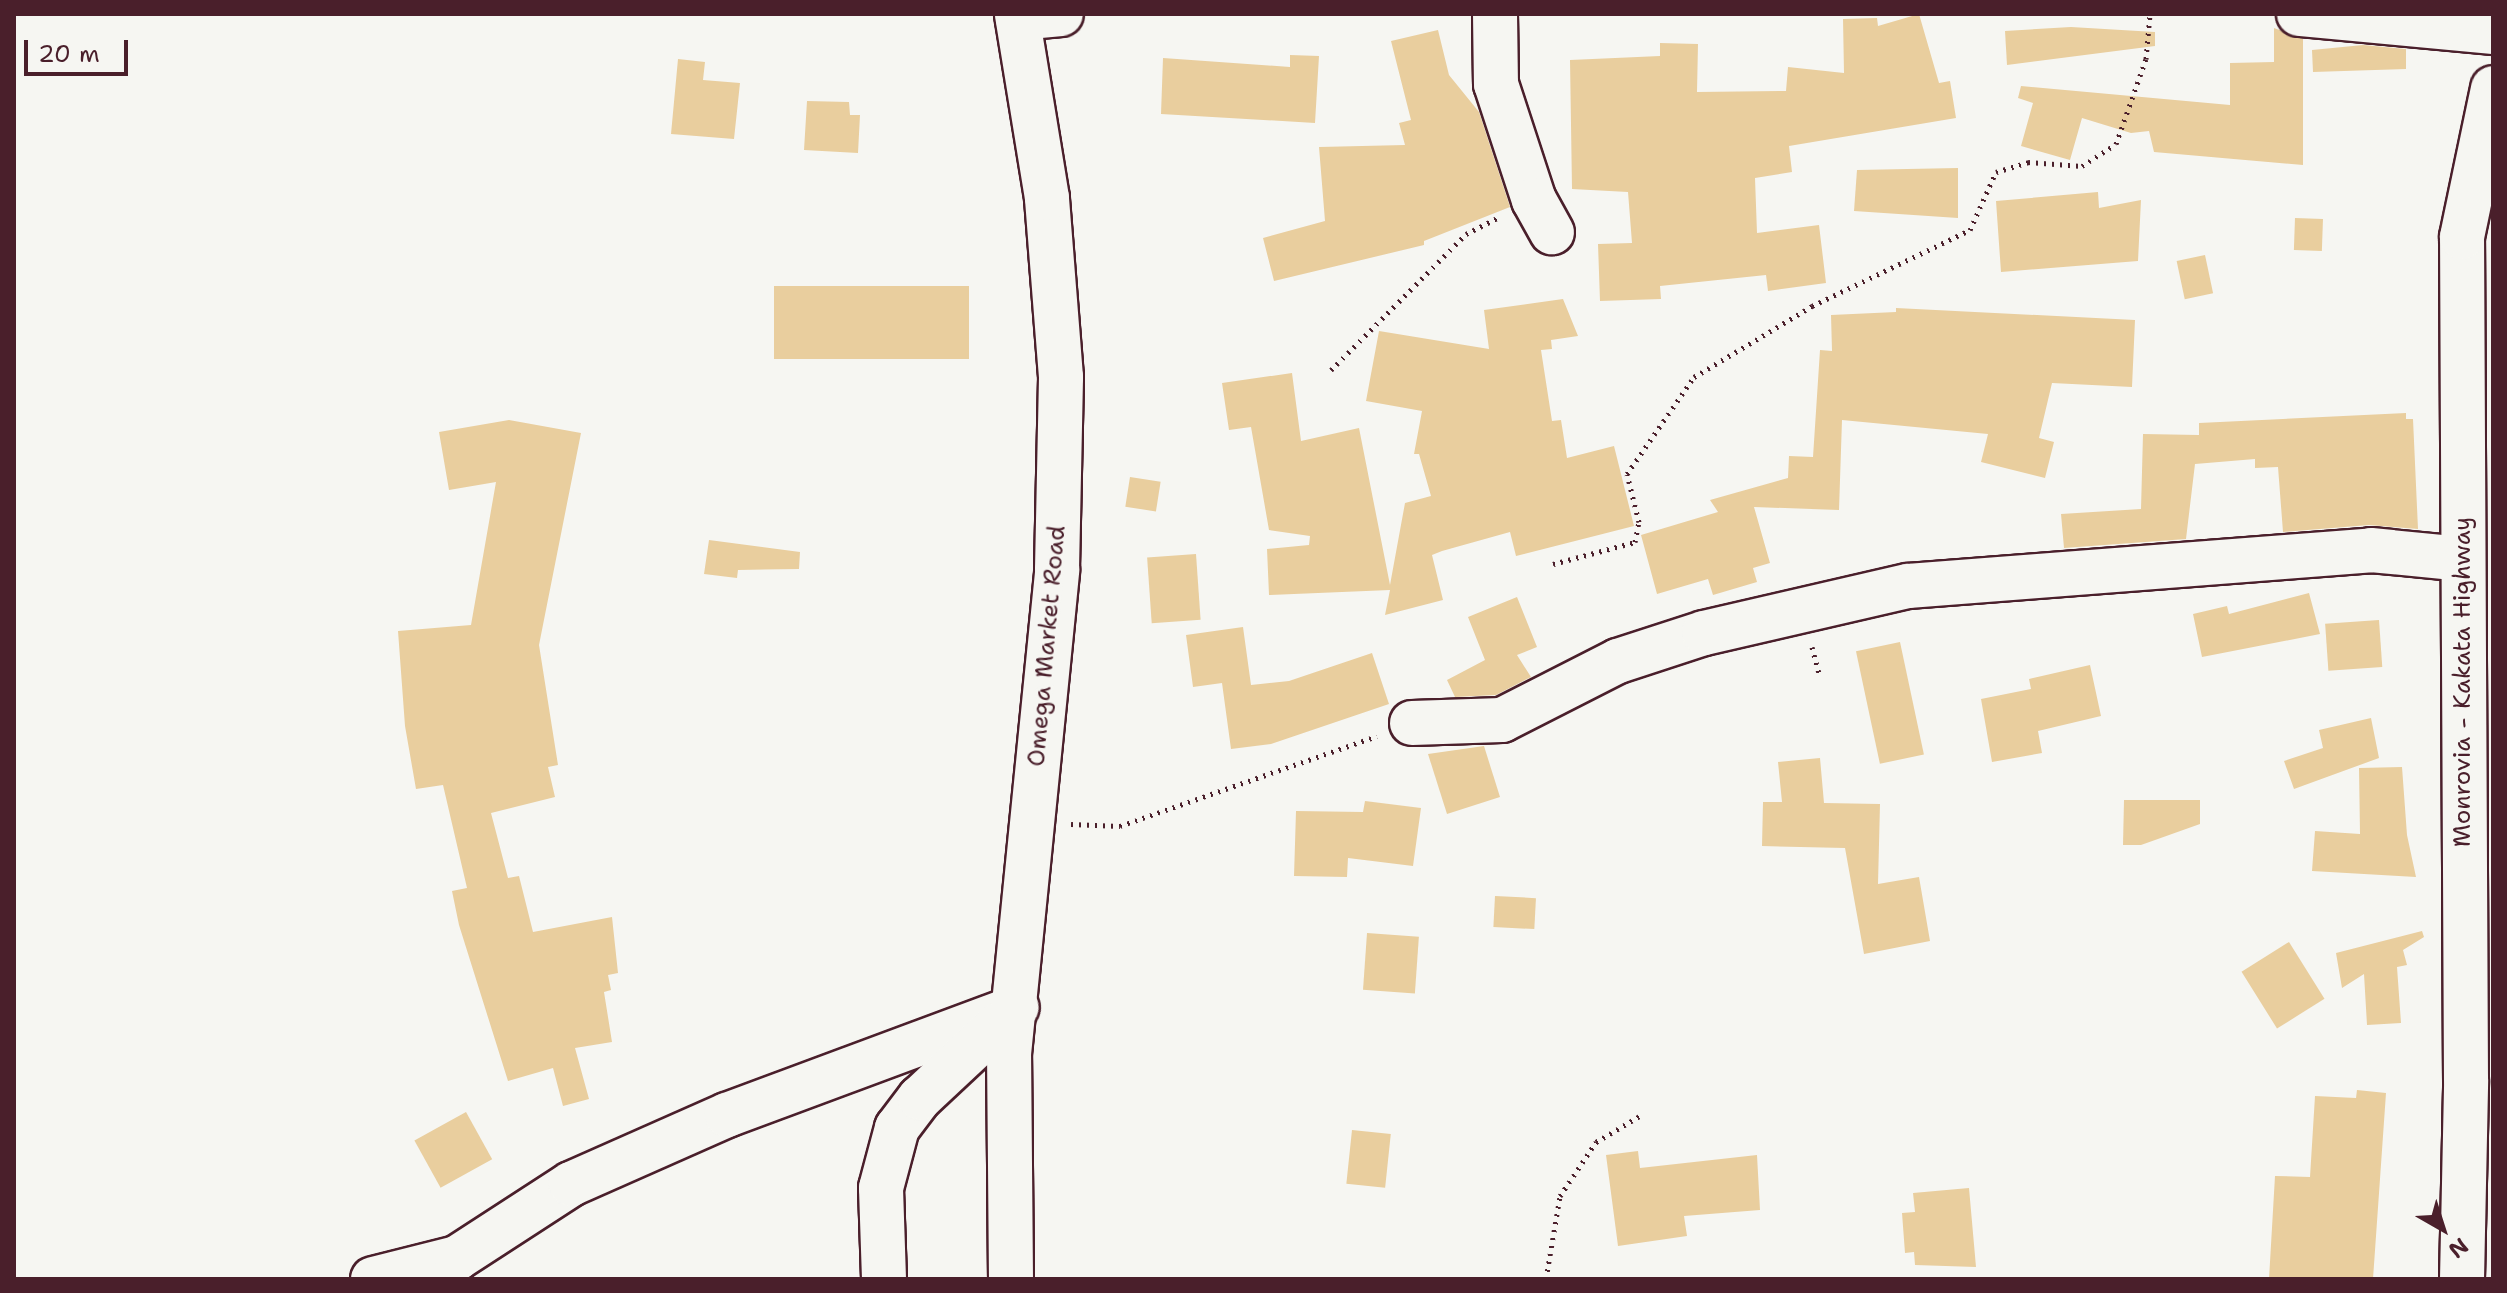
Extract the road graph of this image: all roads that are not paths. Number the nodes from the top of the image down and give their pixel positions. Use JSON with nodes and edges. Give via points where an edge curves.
{"nodes":[{"id":1,"x":1061,"y":14,"type":"edge"},
{"id":2,"x":1495,"y":14,"type":"edge"},
{"id":3,"x":2299,"y":14,"type":"edge"},
{"id":4,"x":1018,"y":16,"type":"edge"},
{"id":5,"x":2493,"y":32,"type":"edge"},
{"id":6,"x":2493,"y":88,"type":"edge"},
{"id":7,"x":1543,"y":216,"type":"road end"},
{"id":8,"x":2462,"y":559,"type":"junction"},
{"id":9,"x":1412,"y":723,"type":"road end"},
{"id":10,"x":1017,"y":1007,"type":"junction"},
{"id":11,"x":373,"y":1279,"type":"edge"},
{"id":12,"x":884,"y":1279,"type":"edge"},
{"id":13,"x":1011,"y":1279,"type":"edge"},
{"id":14,"x":2462,"y":1279,"type":"edge"}],
"edges":[{"from":1,"to":4,"type":"main road"},
{"from":2,"to":7,"type":"main road","via":[[1496,84]]},
{"from":3,"to":5,"type":"main road"},
{"from":4,"to":10,"type":"main road","name":"Omega Market Road","via":[[1047,198],[1061,377],[1057,569]]},
{"from":6,"to":8,"type":"main road","name":"Monrovia - Kakata Highway","via":[[2462,237]]},
{"from":8,"to":9,"type":"main road","via":[[2371,550],[1908,586],[1704,633],[1618,661],[1502,720]]},
{"from":8,"to":14,"type":"main road","name":"Monrovia - Kakata Highway"},
{"from":10,"to":11,"type":"main road","via":[[727,1115],[571,1184],[457,1258]]},
{"from":10,"to":12,"type":"main road","via":[[920,1098],[897,1128],[881,1188]]},
{"from":10,"to":13,"type":"main road","name":"Omega Market Road","via":[[1008,1094]]}]}
